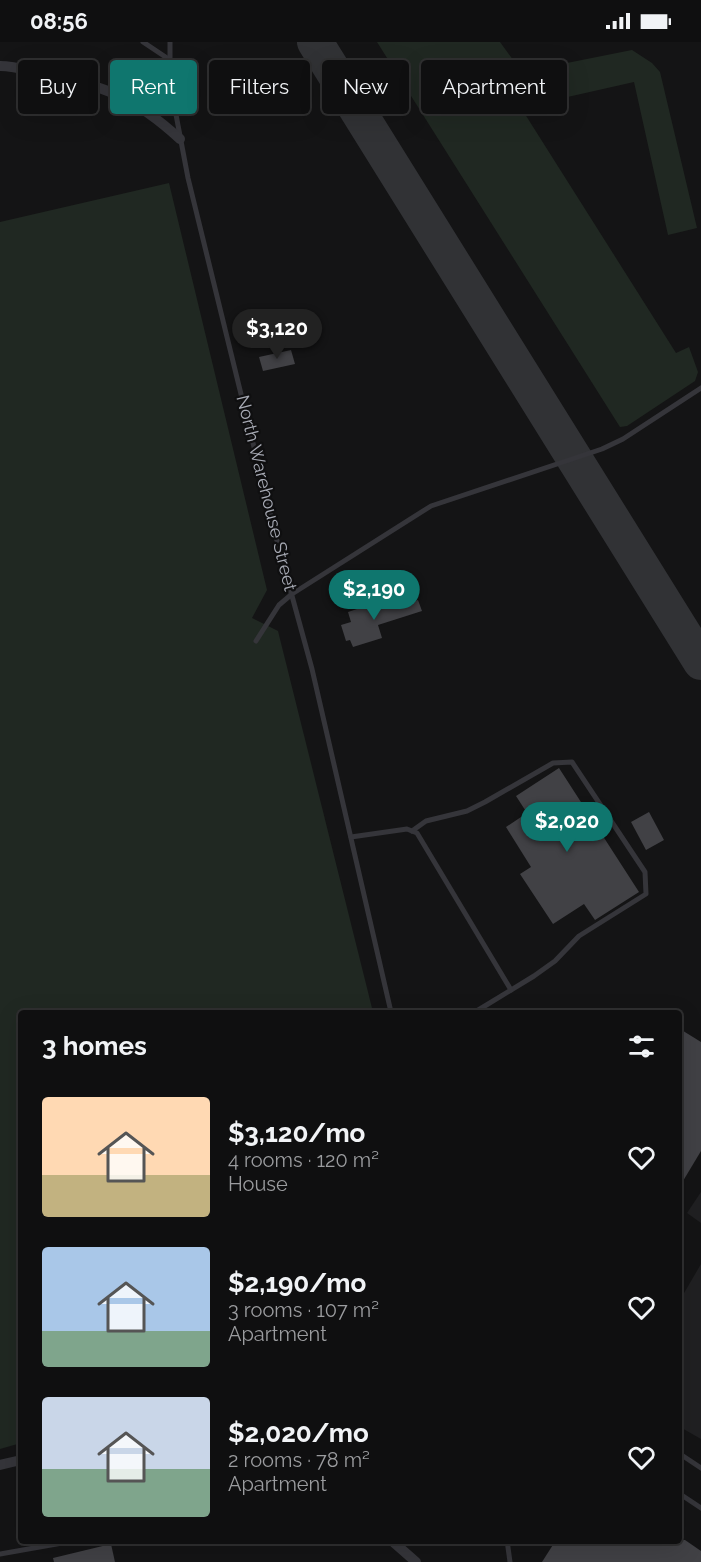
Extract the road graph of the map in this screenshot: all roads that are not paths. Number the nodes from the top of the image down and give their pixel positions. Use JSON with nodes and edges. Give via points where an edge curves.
{"nodes":[{"id":1,"x":143,"y":42,"type":"edge"},
{"id":2,"x":170,"y":42,"type":"edge"},
{"id":3,"x":170,"y":60,"type":"joint"},
{"id":4,"x":0,"y":66,"type":"edge"},
{"id":5,"x":175,"y":114,"type":"edge"},
{"id":6,"x":180,"y":139,"type":"junction"},
{"id":7,"x":701,"y":388,"type":"edge"},
{"id":8,"x":292,"y":594,"type":"junction"},
{"id":9,"x":256,"y":641,"type":"dead end"},
{"id":10,"x":412,"y":831,"type":"junction"},
{"id":11,"x":351,"y":837,"type":"junction"},
{"id":12,"x":511,"y":990,"type":"junction"},
{"id":13,"x":391,"y":1010,"type":"edge"},
{"id":14,"x":478,"y":1010,"type":"edge"},
{"id":15,"x":682,"y":1455,"type":"edge"},
{"id":16,"x":18,"y":1461,"type":"edge"},
{"id":17,"x":0,"y":1466,"type":"edge"},
{"id":18,"x":701,"y":1468,"type":"edge"},
{"id":19,"x":682,"y":1495,"type":"edge"},
{"id":20,"x":701,"y":1508,"type":"edge"},
{"id":21,"x":56,"y":1544,"type":"edge"},
{"id":22,"x":396,"y":1544,"type":"edge"},
{"id":23,"x":508,"y":1544,"type":"edge"},
{"id":24,"x":0,"y":1554,"type":"edge"},
{"id":25,"x":416,"y":1562,"type":"edge"},
{"id":26,"x":510,"y":1562,"type":"edge"}],
"edges":[{"from":1,"to":3,"type":"lane"},
{"from":2,"to":3,"type":"lane","name":"North Warehouse Street"},
{"from":4,"to":6,"type":"street","via":[[94,84],[129,99]]},
{"from":5,"to":6,"type":"lane","name":"North Warehouse Street"},
{"from":6,"to":8,"type":"lane","name":"North Warehouse Street"},
{"from":7,"to":8,"type":"lane","via":[[602,449],[417,513]]},
{"from":8,"to":9,"type":"lane","via":[[279,605]]},
{"from":8,"to":11,"type":"lane","name":"North Warehouse Street"},
{"from":10,"to":11,"type":"lane"},
{"from":10,"to":12,"type":"lane","via":[[417,833]]},
{"from":10,"to":12,"type":"lane","via":[[426,821],[467,811],[553,763],[572,762],[645,872],[646,894],[579,936],[555,961]]},
{"from":11,"to":13,"type":"lane","name":"North Warehouse Street"},
{"from":12,"to":14,"type":"lane"},
{"from":15,"to":18,"type":"lane"},
{"from":16,"to":17,"type":"street"},
{"from":19,"to":20,"type":"lane"},
{"from":21,"to":24,"type":"lane"},
{"from":22,"to":25,"type":"street"},
{"from":23,"to":26,"type":"lane"}]}
